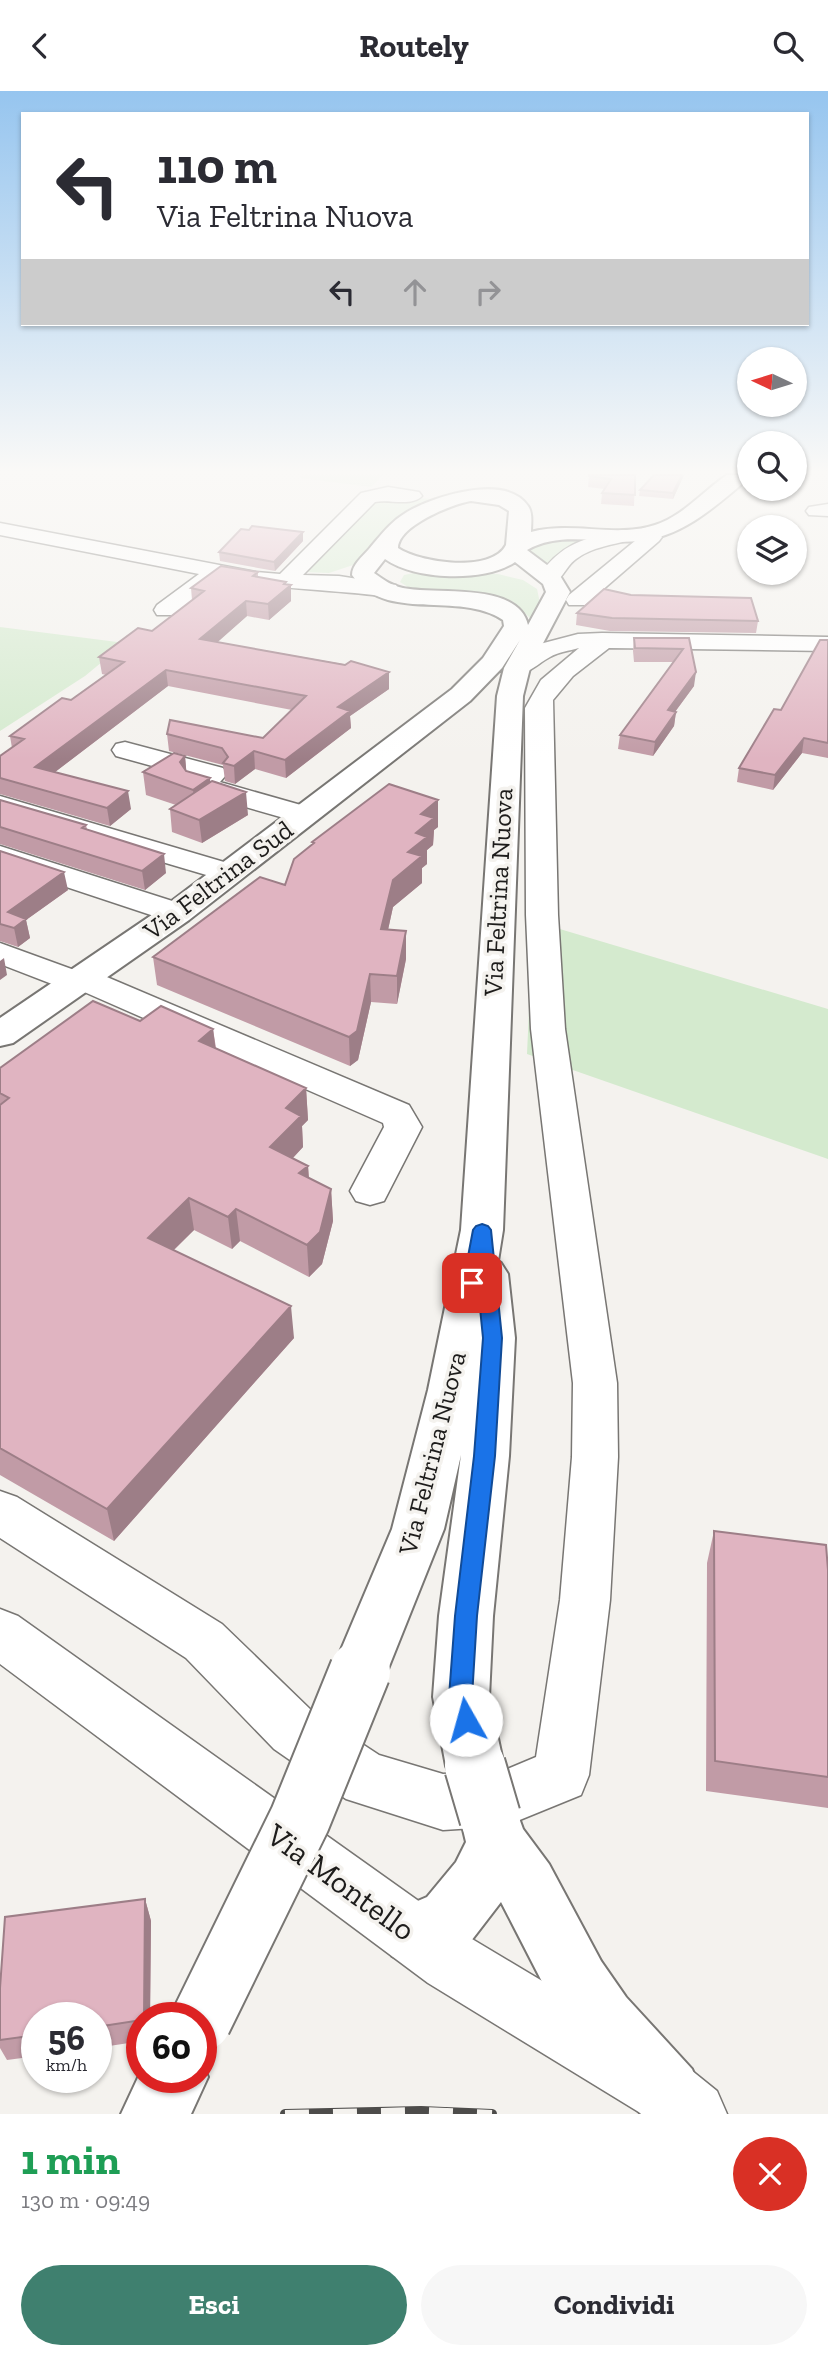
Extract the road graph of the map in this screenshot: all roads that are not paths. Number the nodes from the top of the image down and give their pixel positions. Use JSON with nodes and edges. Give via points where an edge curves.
{"nodes":[{"id":1,"x":204,"y":569,"type":"edge"},
{"id":2,"x":303,"y":569,"type":"edge"},
{"id":3,"x":352,"y":569,"type":"edge"},
{"id":4,"x":363,"y":569,"type":"edge"},
{"id":5,"x":408,"y":569,"type":"edge"},
{"id":6,"x":486,"y":569,"type":"edge"},
{"id":7,"x":537,"y":569,"type":"edge"},
{"id":8,"x":557,"y":569,"type":"edge"},
{"id":9,"x":608,"y":569,"type":"edge"},
{"id":10,"x":217,"y":572,"type":"junction"},
{"id":11,"x":549,"y":577,"type":"junction"},
{"id":12,"x":293,"y":581,"type":"junction"},
{"id":13,"x":388,"y":590,"type":"junction"},
{"id":14,"x":565,"y":601,"type":"junction"},
{"id":15,"x":165,"y":610,"type":"dead end"},
{"id":16,"x":602,"y":640,"type":"junction"},
{"id":17,"x":828,"y":644,"type":"edge"},
{"id":18,"x":517,"y":668,"type":"junction"},
{"id":19,"x":490,"y":717,"type":"junction"},
{"id":20,"x":431,"y":718,"type":"junction"},
{"id":21,"x":125,"y":750,"type":"dead end"},
{"id":22,"x":0,"y":805,"type":"edge"},
{"id":23,"x":305,"y":815,"type":"junction"},
{"id":24,"x":0,"y":855,"type":"edge"},
{"id":25,"x":230,"y":873,"type":"junction"},
{"id":26,"x":177,"y":913,"type":"junction"},
{"id":27,"x":0,"y":953,"type":"edge"},
{"id":28,"x":80,"y":981,"type":"junction"},
{"id":29,"x":0,"y":1035,"type":"edge"},
{"id":30,"x":370,"y":1191,"type":"dead end"},
{"id":31,"x":482,"y":1230,"type":"junction"},
{"id":32,"x":0,"y":1512,"type":"edge"},
{"id":33,"x":0,"y":1633,"type":"edge"},
{"id":34,"x":487,"y":1809,"type":"junction"},
{"id":35,"x":414,"y":1934,"type":"junction"},
{"id":36,"x":210,"y":2002,"type":"edge"},
{"id":37,"x":166,"y":2093,"type":"edge"},
{"id":38,"x":684,"y":2106,"type":"edge"},
{"id":39,"x":155,"y":2114,"type":"edge"}],
"edges":[{"from":1,"to":10,"type":"street"},
{"from":2,"to":12,"type":"street"},
{"from":3,"to":12,"type":"street"},
{"from":4,"to":13,"type":"main road","name":"Via Feltrina Sud","via":[[364,577]]},
{"from":5,"to":13,"type":"main road","via":[[388,575],[383,582]]},
{"from":6,"to":14,"type":"main road","via":[[527,578]]},
{"from":7,"to":11,"type":"main road"},
{"from":8,"to":11,"type":"street"},
{"from":9,"to":14,"type":"street"},
{"from":10,"to":12,"type":"street"},
{"from":10,"to":15,"type":"street"},
{"from":11,"to":14,"type":"main road"},
{"from":12,"to":13,"type":"street"},
{"from":13,"to":20,"type":"main road","name":"Via Feltrina Sud","via":[[480,601],[504,609],[516,620],[512,634],[486,672]]},
{"from":14,"to":18,"type":"main road","name":"Via Feltrina Nuova"},
{"from":16,"to":17,"type":"street"},
{"from":16,"to":18,"type":"street","via":[[552,647]]},
{"from":16,"to":32,"type":"street","via":[[543,693],[538,708],[548,1029],[595,1383],[595,1457],[584,1600],[561,1775],[505,1798],[443,1802],[366,1779],[293,1730],[204,1641]]},
{"from":18,"to":19,"type":"main road","name":"Via Feltrina Nuova","via":[[510,692]]},
{"from":19,"to":20,"type":"main road","name":"Via Feltrina Sud","via":[[458,710]]},
{"from":19,"to":31,"type":"main road","name":"Via Feltrina Nuova"},
{"from":20,"to":23,"type":"main road","name":"Via Feltrina Sud"},
{"from":21,"to":23,"type":"street","via":[[213,774],[199,785]]},
{"from":22,"to":25,"type":"street"},
{"from":23,"to":25,"type":"main road","name":"Via Feltrina Sud"},
{"from":24,"to":26,"type":"street"},
{"from":25,"to":26,"type":"main road","name":"Via Feltrina Sud"},
{"from":26,"to":28,"type":"main road","name":"Via Feltrina Sud"},
{"from":27,"to":28,"type":"street"},
{"from":28,"to":29,"type":"main road","name":"Via Feltrina Sud"},
{"from":28,"to":30,"type":"street","via":[[396,1114],[402,1127]]},
{"from":31,"to":34,"type":"main road","via":[[492,1338],[461,1697]]},
{"from":31,"to":36,"type":"main road","name":"Via Feltrina Nuova","bridge":true,"via":[[452,1390],[418,1529],[300,1819]]},
{"from":33,"to":35,"type":"street","name":"Via Montello"},
{"from":34,"to":35,"type":"main road","via":[[478,1884],[449,1919]]},
{"from":34,"to":38,"type":"main road","via":[[578,1984],[603,2020]]},
{"from":35,"to":38,"type":"street","name":"Via Montello"},
{"from":37,"to":39,"type":"main road"}]}
